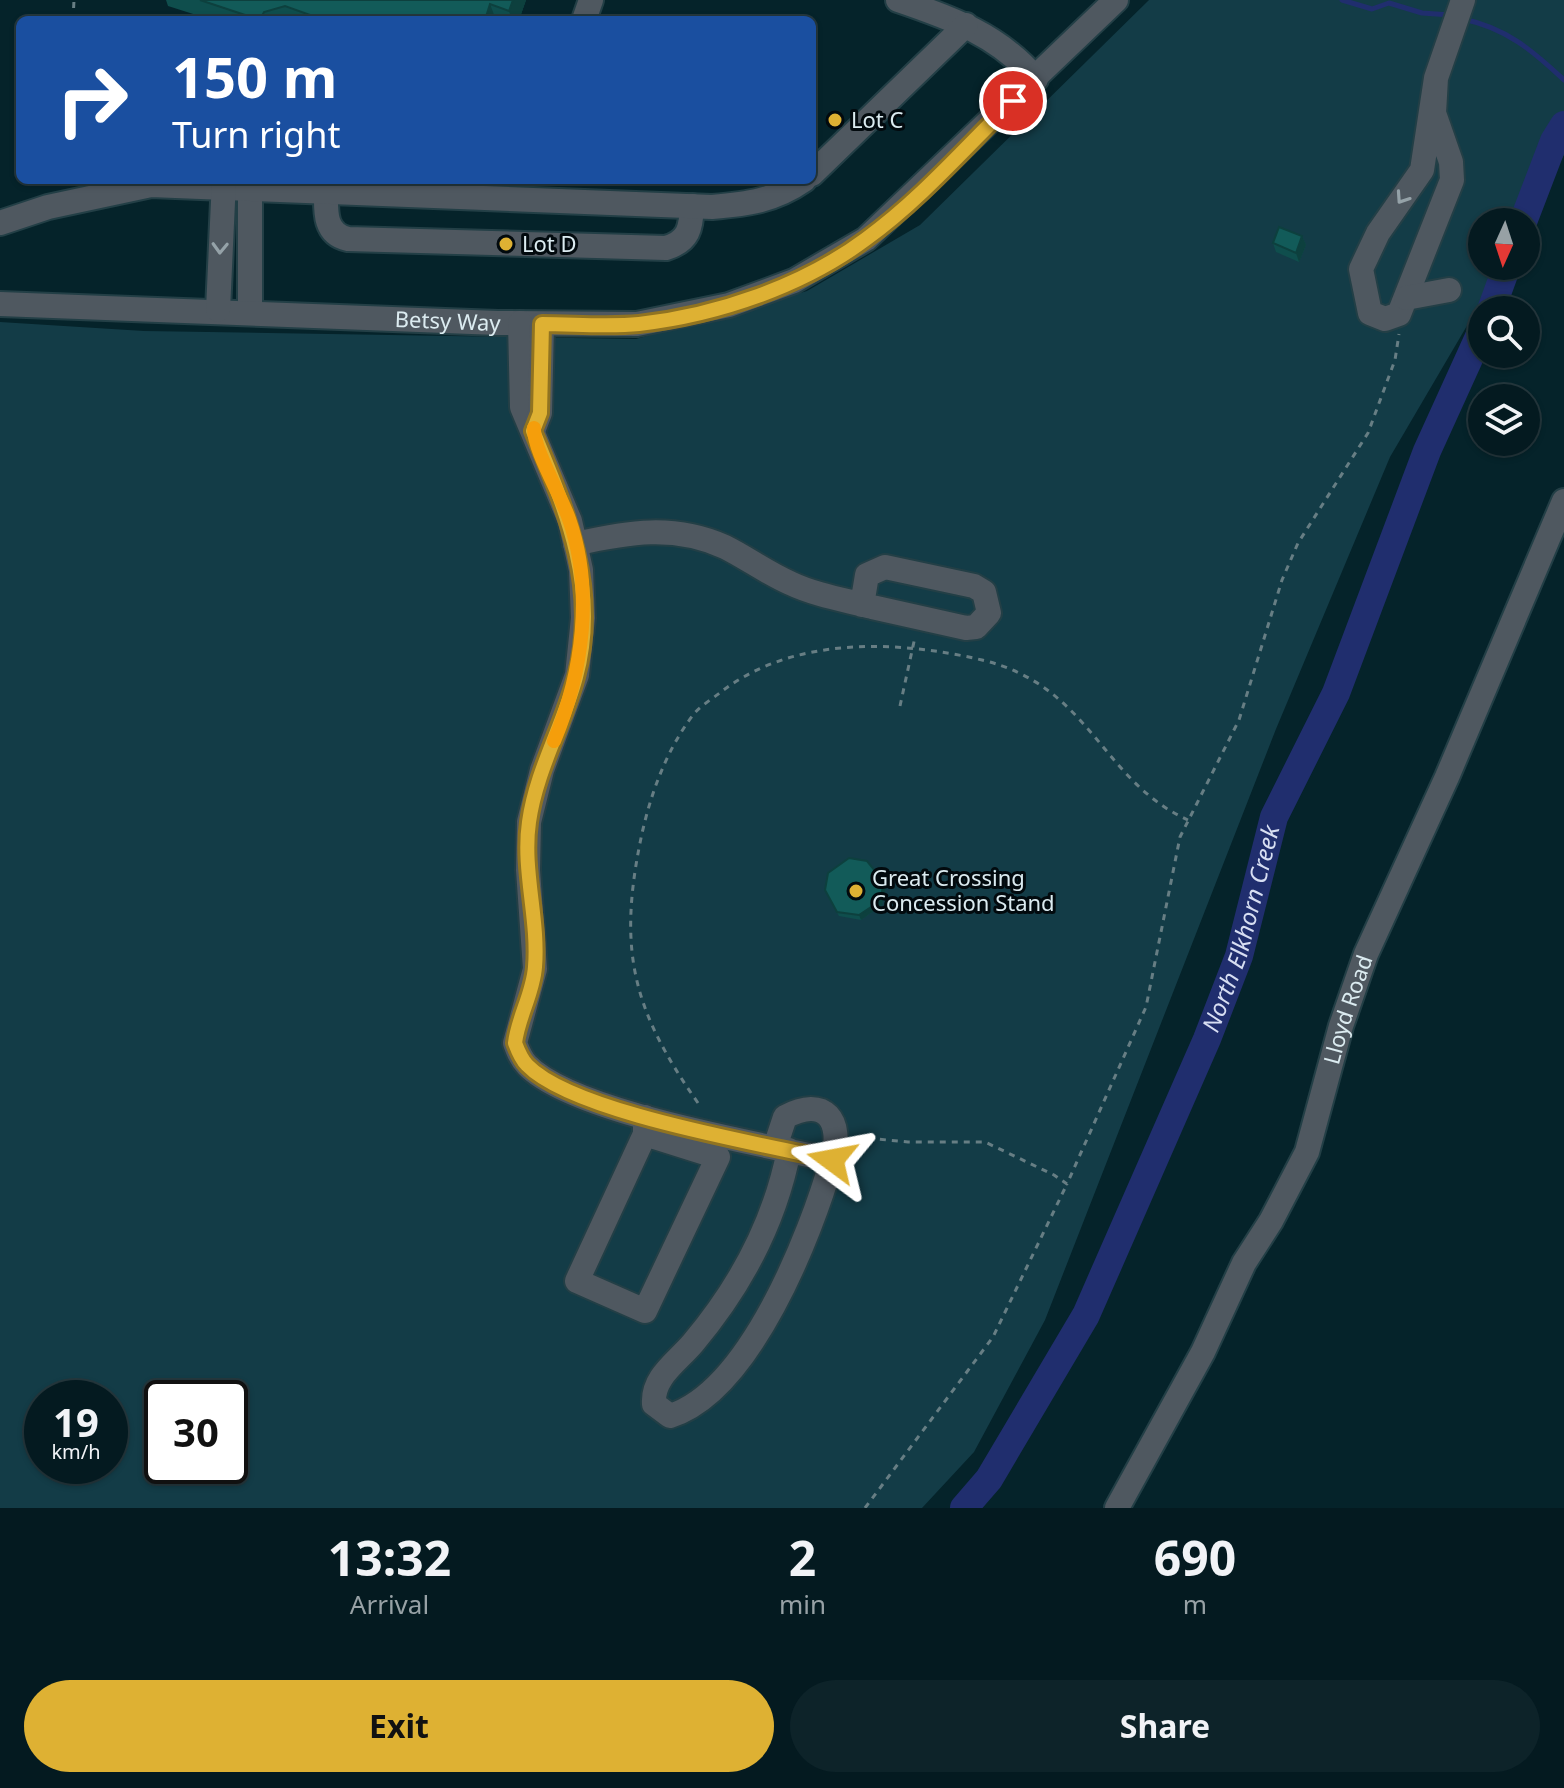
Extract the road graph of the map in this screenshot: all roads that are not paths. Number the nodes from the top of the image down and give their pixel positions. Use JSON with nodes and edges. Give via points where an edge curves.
{"nodes":[{"id":1,"x":898,"y":0,"type":"edge"},
{"id":2,"x":1116,"y":0,"type":"edge"},
{"id":3,"x":1459,"y":11,"type":"edge"},
{"id":4,"x":966,"y":25,"type":"junction"},
{"id":5,"x":1036,"y":79,"type":"junction"},
{"id":6,"x":1434,"y":128,"type":"junction"},
{"id":7,"x":816,"y":170,"type":"edge"},
{"id":8,"x":187,"y":184,"type":"edge"},
{"id":9,"x":223,"y":184,"type":"edge"},
{"id":10,"x":250,"y":184,"type":"edge"},
{"id":11,"x":798,"y":184,"type":"edge"},
{"id":12,"x":326,"y":186,"type":"edge"},
{"id":13,"x":540,"y":190,"type":"edge"},
{"id":14,"x":692,"y":206,"type":"junction"},
{"id":15,"x":0,"y":223,"type":"edge"},
{"id":16,"x":1449,"y":290,"type":"dead end"},
{"id":17,"x":1406,"y":298,"type":"junction"},
{"id":18,"x":0,"y":304,"type":"edge"},
{"id":19,"x":218,"y":310,"type":"junction"},
{"id":20,"x":250,"y":312,"type":"junction"},
{"id":21,"x":531,"y":324,"type":"junction"},
{"id":22,"x":1564,"y":501,"type":"edge"},
{"id":23,"x":575,"y":544,"type":"junction"},
{"id":24,"x":862,"y":605,"type":"junction"},
{"id":25,"x":645,"y":1126,"type":"junction"},
{"id":26,"x":782,"y":1148,"type":"junction"},
{"id":27,"x":832,"y":1160,"type":"junction"},
{"id":28,"x":1117,"y":1508,"type":"edge"}],
"edges":[{"from":1,"to":4,"type":"street"},
{"from":2,"to":5,"type":"street","name":"Betsy Way"},
{"from":3,"to":6,"type":"street","via":[[1436,78]]},
{"from":4,"to":5,"type":"street","via":[[1019,59]]},
{"from":4,"to":7,"type":"street"},
{"from":5,"to":21,"type":"street","name":"Betsy Way","via":[[866,239],[794,281],[677,318],[637,324]]},
{"from":6,"to":17,"type":"street","via":[[1451,162],[1452,180]]},
{"from":6,"to":17,"type":"street","one_way":true,"via":[[1422,170],[1378,233],[1361,269],[1370,313],[1385,319],[1399,314]]},
{"from":8,"to":15,"type":"street","via":[[151,185]]},
{"from":9,"to":19,"type":"street","one_way":true},
{"from":10,"to":12,"type":"street"},
{"from":10,"to":20,"type":"street"},
{"from":11,"to":14,"type":"street","via":[[758,203]]},
{"from":12,"to":13,"type":"street"},
{"from":12,"to":14,"type":"street","via":[[332,232],[359,240],[666,248],[686,237]]},
{"from":13,"to":14,"type":"street"},
{"from":16,"to":17,"type":"street"},
{"from":18,"to":19,"type":"street","name":"Betsy Way"},
{"from":19,"to":20,"type":"street","name":"Betsy Way"},
{"from":20,"to":21,"type":"street","name":"Betsy Way"},
{"from":21,"to":23,"type":"street","via":[[531,381],[522,407]]},
{"from":22,"to":28,"type":"street","name":"Lloyd Road","via":[[1366,954],[1307,1152]]},
{"from":23,"to":24,"type":"street","via":[[628,532],[668,531],[725,548],[790,583]]},
{"from":23,"to":25,"type":"street","via":[[583,618],[577,675],[529,822],[535,969],[515,1043],[527,1066],[541,1076]]},
{"from":24,"to":24,"type":"street","via":[[966,628],[986,620],[988,602],[974,586],[885,567],[867,575]]},
{"from":25,"to":25,"type":"street","via":[[577,1281],[645,1311],[718,1157]]},
{"from":25,"to":26,"type":"street"},
{"from":26,"to":27,"type":"street"},
{"from":26,"to":27,"type":"street","via":[[785,1117],[813,1108],[831,1118],[837,1132]]},
{"from":26,"to":27,"type":"street","via":[[777,1201],[758,1244],[733,1288],[655,1385],[654,1404],[670,1416],[685,1411],[718,1383],[768,1315],[797,1265]]}]}
